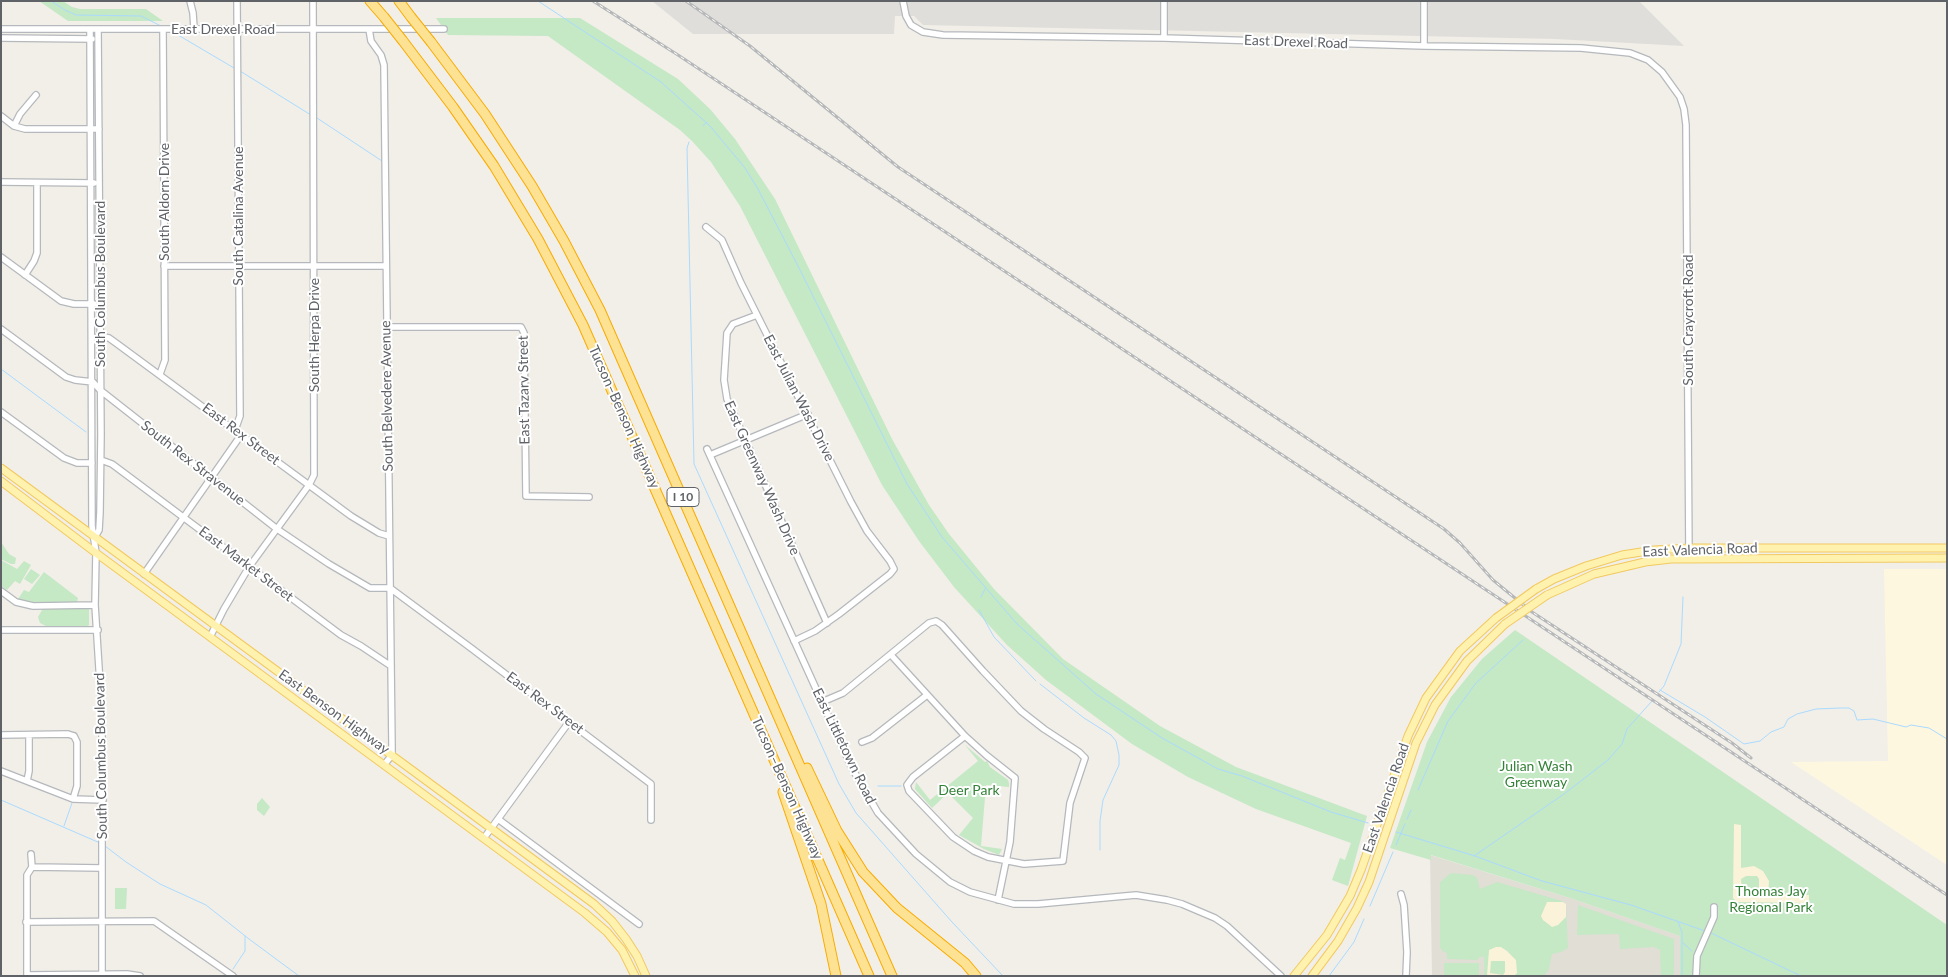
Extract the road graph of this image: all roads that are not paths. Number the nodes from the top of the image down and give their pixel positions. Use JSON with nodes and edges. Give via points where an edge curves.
{"nodes":[{"id":1,"x":190,"y":1,"type":"edge"},
{"id":2,"x":237,"y":1,"type":"edge"},
{"id":3,"x":313,"y":1,"type":"edge"},
{"id":4,"x":370,"y":1,"type":"edge"},
{"id":5,"x":398,"y":1,"type":"edge"},
{"id":6,"x":903,"y":1,"type":"edge"},
{"id":7,"x":1164,"y":1,"type":"edge"},
{"id":8,"x":1424,"y":1,"type":"edge"},
{"id":9,"x":1,"y":29,"type":"edge"},
{"id":10,"x":90,"y":29,"type":"junction"},
{"id":11,"x":98,"y":29,"type":"junction"},
{"id":12,"x":162,"y":29,"type":"junction"},
{"id":13,"x":194,"y":29,"type":"junction"},
{"id":14,"x":237,"y":29,"type":"junction"},
{"id":15,"x":312,"y":29,"type":"junction"},
{"id":16,"x":369,"y":29,"type":"junction"},
{"id":17,"x":444,"y":29,"type":"dead end"},
{"id":18,"x":1,"y":38,"type":"edge"},
{"id":19,"x":90,"y":38,"type":"junction"},
{"id":20,"x":1164,"y":38,"type":"junction"},
{"id":21,"x":98,"y":39,"type":"junction"},
{"id":22,"x":1424,"y":46,"type":"junction"},
{"id":23,"x":1672,"y":84,"type":"joint"},
{"id":24,"x":36,"y":95,"type":"dead end"},
{"id":25,"x":1,"y":116,"type":"edge"},
{"id":26,"x":14,"y":126,"type":"junction"},
{"id":27,"x":90,"y":129,"type":"junction"},
{"id":28,"x":99,"y":129,"type":"junction"},
{"id":29,"x":1,"y":182,"type":"edge"},
{"id":30,"x":37,"y":183,"type":"junction"},
{"id":31,"x":91,"y":183,"type":"junction"},
{"id":32,"x":99,"y":183,"type":"junction"},
{"id":33,"x":706,"y":227,"type":"dead end"},
{"id":34,"x":1,"y":257,"type":"edge"},
{"id":35,"x":164,"y":266,"type":"junction"},
{"id":36,"x":239,"y":266,"type":"junction"},
{"id":37,"x":313,"y":266,"type":"junction"},
{"id":38,"x":386,"y":266,"type":"junction"},
{"id":39,"x":24,"y":275,"type":"junction"},
{"id":40,"x":91,"y":304,"type":"junction"},
{"id":41,"x":100,"y":304,"type":"junction"},
{"id":42,"x":757,"y":315,"type":"junction"},
{"id":43,"x":386,"y":327,"type":"junction"},
{"id":44,"x":1,"y":330,"type":"edge"},
{"id":45,"x":92,"y":336,"type":"junction"},
{"id":46,"x":100,"y":336,"type":"junction"},
{"id":47,"x":160,"y":374,"type":"junction"},
{"id":48,"x":92,"y":381,"type":"junction"},
{"id":49,"x":100,"y":390,"type":"junction"},
{"id":50,"x":1,"y":412,"type":"edge"},
{"id":51,"x":808,"y":414,"type":"junction"},
{"id":52,"x":236,"y":430,"type":"junction"},
{"id":53,"x":241,"y":435,"type":"junction"},
{"id":54,"x":744,"y":441,"type":"junction"},
{"id":55,"x":101,"y":460,"type":"junction"},
{"id":56,"x":92,"y":463,"type":"junction"},
{"id":57,"x":1,"y":468,"type":"edge"},
{"id":58,"x":212,"y":478,"type":"junction"},
{"id":59,"x":1,"y":481,"type":"edge"},
{"id":60,"x":309,"y":485,"type":"junction"},
{"id":61,"x":589,"y":497,"type":"dead end"},
{"id":62,"x":184,"y":517,"type":"junction"},
{"id":63,"x":278,"y":529,"type":"junction"},
{"id":64,"x":389,"y":536,"type":"junction"},
{"id":65,"x":95,"y":537,"type":"junction"},
{"id":66,"x":1690,"y":548,"type":"junction"},
{"id":67,"x":1947,"y":548,"type":"edge"},
{"id":68,"x":96,"y":553,"type":"junction"},
{"id":69,"x":1690,"y":558,"type":"junction"},
{"id":70,"x":1947,"y":558,"type":"edge"},
{"id":71,"x":249,"y":567,"type":"junction"},
{"id":72,"x":144,"y":574,"type":"junction"},
{"id":73,"x":390,"y":588,"type":"junction"},
{"id":74,"x":1,"y":591,"type":"edge"},
{"id":75,"x":727,"y":598,"type":"junction"},
{"id":76,"x":95,"y":605,"type":"junction"},
{"id":77,"x":826,"y":623,"type":"junction"},
{"id":78,"x":216,"y":627,"type":"junction"},
{"id":79,"x":1,"y":630,"type":"edge"},
{"id":80,"x":98,"y":630,"type":"junction"},
{"id":81,"x":210,"y":637,"type":"junction"},
{"id":82,"x":794,"y":641,"type":"junction"},
{"id":83,"x":891,"y":655,"type":"junction"},
{"id":84,"x":391,"y":666,"type":"junction"},
{"id":85,"x":928,"y":695,"type":"junction"},
{"id":86,"x":822,"y":702,"type":"junction"},
{"id":87,"x":569,"y":722,"type":"junction"},
{"id":88,"x":758,"y":724,"type":"junction"},
{"id":89,"x":1,"y":735,"type":"edge"},
{"id":90,"x":29,"y":735,"type":"junction"},
{"id":91,"x":965,"y":736,"type":"junction"},
{"id":92,"x":862,"y":742,"type":"dead end"},
{"id":93,"x":392,"y":755,"type":"junction"},
{"id":94,"x":384,"y":765,"type":"junction"},
{"id":95,"x":1,"y":771,"type":"edge"},
{"id":96,"x":27,"y":781,"type":"junction"},
{"id":97,"x":73,"y":799,"type":"junction"},
{"id":98,"x":103,"y":800,"type":"junction"},
{"id":99,"x":498,"y":819,"type":"junction"},
{"id":100,"x":651,"y":820,"type":"dead end"},
{"id":101,"x":491,"y":828,"type":"junction"},
{"id":102,"x":484,"y":838,"type":"junction"},
{"id":103,"x":31,"y":854,"type":"dead end"},
{"id":104,"x":1005,"y":861,"type":"junction"},
{"id":105,"x":32,"y":867,"type":"junction"},
{"id":106,"x":102,"y":868,"type":"junction"},
{"id":107,"x":1400,"y":894,"type":"dead end"},
{"id":108,"x":998,"y":900,"type":"junction"},
{"id":109,"x":1714,"y":907,"type":"dead end"},
{"id":110,"x":26,"y":922,"type":"junction"},
{"id":111,"x":102,"y":922,"type":"junction"},
{"id":112,"x":639,"y":924,"type":"dead end"},
{"id":113,"x":28,"y":975,"type":"edge"},
{"id":114,"x":102,"y":975,"type":"edge"},
{"id":115,"x":140,"y":976,"type":"edge"},
{"id":116,"x":233,"y":976,"type":"edge"},
{"id":117,"x":635,"y":976,"type":"edge"},
{"id":118,"x":646,"y":976,"type":"edge"},
{"id":119,"x":836,"y":976,"type":"edge"},
{"id":120,"x":869,"y":976,"type":"edge"},
{"id":121,"x":892,"y":976,"type":"edge"},
{"id":122,"x":976,"y":976,"type":"edge"},
{"id":123,"x":1281,"y":976,"type":"edge"},
{"id":124,"x":1294,"y":976,"type":"edge"},
{"id":125,"x":1312,"y":976,"type":"edge"},
{"id":126,"x":1406,"y":976,"type":"edge"},
{"id":127,"x":1696,"y":976,"type":"edge"}],
"edges":[{"from":1,"to":13,"type":"street"},
{"from":2,"to":14,"type":"street","name":"South Catalina Avenue"},
{"from":3,"to":15,"type":"street","name":"South Herpa Drive"},
{"from":4,"to":88,"type":"highway","name":"Tucson–Benson Highway","number":"I 10","bridge":true,"via":[[453,107],[494,166],[553,267],[599,359]]},
{"from":5,"to":75,"type":"highway","name":"Tucson–Benson Highway","number":"I 10","bridge":true,"via":[[500,136],[575,262],[620,354]]},
{"from":6,"to":20,"type":"street","name":"East Drexel Road","via":[[911,25],[923,32],[943,36]]},
{"from":7,"to":20,"type":"street"},
{"from":8,"to":22,"type":"street"},
{"from":9,"to":10,"type":"street","name":"East Drexel Road"},
{"from":10,"to":11,"type":"street","name":"East Drexel Road"},
{"from":10,"to":19,"type":"street","name":"South Columbus Boulevard"},
{"from":11,"to":12,"type":"street","name":"East Drexel Road"},
{"from":11,"to":21,"type":"street","name":"South Columbus Boulevard"},
{"from":12,"to":13,"type":"street","name":"East Drexel Road"},
{"from":12,"to":35,"type":"street","name":"South Aldorn Drive"},
{"from":13,"to":14,"type":"street","name":"East Drexel Road"},
{"from":14,"to":15,"type":"street","name":"East Drexel Road"},
{"from":14,"to":36,"type":"street","name":"South Catalina Avenue"},
{"from":15,"to":16,"type":"street","name":"East Drexel Road"},
{"from":15,"to":37,"type":"street","name":"South Herpa Drive"},
{"from":16,"to":17,"type":"street","name":"East Drexel Road"},
{"from":16,"to":38,"type":"street","name":"South Belvedere Avenue","via":[[371,41],[382,55],[384,65]]},
{"from":18,"to":19,"type":"street"},
{"from":19,"to":21,"type":"street"},
{"from":19,"to":27,"type":"street","name":"South Columbus Boulevard"},
{"from":20,"to":22,"type":"street","name":"East Drexel Road"},
{"from":21,"to":28,"type":"street","name":"South Columbus Boulevard"},
{"from":22,"to":23,"type":"street","name":"East Drexel Road","via":[[1619,51],[1648,60]]},
{"from":23,"to":66,"type":"street","name":"South Craycroft Road","via":[[1680,97],[1686,125]]},
{"from":24,"to":26,"type":"street"},
{"from":25,"to":26,"type":"street"},
{"from":26,"to":27,"type":"street","via":[[29,130]]},
{"from":27,"to":28,"type":"street"},
{"from":27,"to":31,"type":"street","name":"South Columbus Boulevard"},
{"from":28,"to":32,"type":"street","name":"South Columbus Boulevard"},
{"from":29,"to":30,"type":"street"},
{"from":30,"to":31,"type":"street"},
{"from":30,"to":39,"type":"street","via":[[37,253]]},
{"from":31,"to":32,"type":"street"},
{"from":31,"to":40,"type":"street","name":"South Columbus Boulevard"},
{"from":32,"to":41,"type":"street","name":"South Columbus Boulevard"},
{"from":33,"to":42,"type":"street","name":"East Julian Wash Drive","via":[[722,240]]},
{"from":34,"to":39,"type":"street"},
{"from":35,"to":36,"type":"street"},
{"from":35,"to":47,"type":"street","name":"South Aldorn Drive","via":[[165,360]]},
{"from":36,"to":37,"type":"street"},
{"from":36,"to":52,"type":"street","name":"South Catalina Avenue","via":[[240,416]]},
{"from":37,"to":38,"type":"street"},
{"from":37,"to":60,"type":"street","name":"South Herpa Drive","via":[[314,471]]},
{"from":38,"to":43,"type":"street","name":"South Belvedere Avenue"},
{"from":39,"to":40,"type":"street","via":[[61,301]]},
{"from":40,"to":41,"type":"street"},
{"from":40,"to":45,"type":"street","name":"South Columbus Boulevard"},
{"from":41,"to":46,"type":"street","name":"South Columbus Boulevard"},
{"from":42,"to":51,"type":"street","name":"East Julian Wash Drive"},
{"from":42,"to":54,"type":"street","name":"East Greenway Wash Drive","via":[[733,324],[727,333],[724,380],[727,398]]},
{"from":43,"to":61,"type":"street","name":"East Tazarv Street","via":[[522,328],[526,496]]},
{"from":43,"to":64,"type":"street","name":"South Belvedere Avenue"},
{"from":44,"to":48,"type":"street","via":[[66,377]]},
{"from":45,"to":46,"type":"street","name":"East Rex Street"},
{"from":45,"to":48,"type":"street","name":"South Columbus Boulevard"},
{"from":46,"to":47,"type":"street","name":"East Rex Street","via":[[109,338]]},
{"from":46,"to":49,"type":"street","name":"South Columbus Boulevard"},
{"from":47,"to":52,"type":"street","name":"East Rex Street"},
{"from":48,"to":49,"type":"street","name":"South Rex Stravenue"},
{"from":48,"to":56,"type":"street","name":"South Columbus Boulevard"},
{"from":49,"to":55,"type":"street","name":"South Columbus Boulevard"},
{"from":49,"to":58,"type":"street","name":"South Rex Stravenue"},
{"from":50,"to":56,"type":"street","via":[[72,462]]},
{"from":51,"to":54,"type":"street"},
{"from":51,"to":77,"type":"street","name":"East Julian Wash Drive","via":[[850,502],[894,569]]},
{"from":52,"to":53,"type":"street","name":"East Rex Street"},
{"from":53,"to":58,"type":"street"},
{"from":53,"to":60,"type":"street","name":"East Rex Street"},
{"from":54,"to":77,"type":"street","name":"East Greenway Wash Drive"},
{"from":54,"to":82,"type":"street","name":"East Littletown Road","via":[[709,452]]},
{"from":55,"to":62,"type":"street","name":"East Market Street","via":[[112,464]]},
{"from":55,"to":65,"type":"street","name":"South Columbus Boulevard","via":[[99,530]]},
{"from":56,"to":65,"type":"street","name":"South Columbus Boulevard","via":[[92,526]]},
{"from":57,"to":65,"type":"main road","name":"East Benson Highway"},
{"from":58,"to":62,"type":"street"},
{"from":58,"to":63,"type":"street","name":"South Rex Stravenue"},
{"from":59,"to":68,"type":"main road","name":"East Benson Highway"},
{"from":60,"to":63,"type":"street","name":"South Herpa Drive"},
{"from":60,"to":64,"type":"street","name":"East Rex Street","via":[[355,518]]},
{"from":62,"to":71,"type":"street","name":"East Market Street"},
{"from":62,"to":72,"type":"street"},
{"from":63,"to":71,"type":"street","name":"South Herpa Drive"},
{"from":63,"to":73,"type":"street","name":"South Rex Stravenue","via":[[370,588]]},
{"from":64,"to":73,"type":"street","name":"South Belvedere Avenue"},
{"from":65,"to":68,"type":"street","name":"South Columbus Boulevard"},
{"from":65,"to":72,"type":"main road","name":"East Benson Highway"},
{"from":66,"to":67,"type":"main road","name":"East Valencia Road"},
{"from":66,"to":69,"type":"street","name":"South Craycroft Road"},
{"from":66,"to":124,"type":"main road","name":"East Valencia Road","bridge":true,"via":[[1637,552],[1569,573],[1536,589],[1496,618],[1460,651],[1426,698],[1408,736],[1350,896],[1327,935]]},
{"from":68,"to":76,"type":"street","name":"South Columbus Boulevard"},
{"from":68,"to":81,"type":"main road","name":"East Benson Highway"},
{"from":69,"to":70,"type":"main road","name":"East Valencia Road"},
{"from":69,"to":125,"type":"main road","name":"East Valencia Road","bridge":true,"via":[[1645,562],[1594,574],[1547,595],[1505,624],[1470,656],[1435,705],[1416,743],[1369,882],[1357,908]]},
{"from":71,"to":78,"type":"street","name":"South Herpa Drive"},
{"from":71,"to":84,"type":"street","name":"East Market Street","via":[[341,635]]},
{"from":72,"to":78,"type":"main road","name":"East Benson Highway"},
{"from":73,"to":84,"type":"street","name":"South Belvedere Avenue"},
{"from":73,"to":87,"type":"street","name":"East Rex Street"},
{"from":74,"to":76,"type":"street","via":[[16,602],[33,606]]},
{"from":75,"to":121,"type":"highway","name":"Tucson–Benson Highway","number":"I 10"},
{"from":75,"to":122,"type":"highway","via":[[833,823],[855,860],[890,902]]},
{"from":76,"to":80,"type":"street","name":"South Columbus Boulevard"},
{"from":77,"to":82,"type":"street"},
{"from":78,"to":81,"type":"street","name":"South Herpa Drive"},
{"from":78,"to":93,"type":"main road","name":"East Benson Highway"},
{"from":79,"to":80,"type":"street"},
{"from":80,"to":98,"type":"street","name":"South Columbus Boulevard"},
{"from":81,"to":94,"type":"main road","name":"East Benson Highway"},
{"from":82,"to":86,"type":"street","name":"East Littletown Road"},
{"from":83,"to":85,"type":"street"},
{"from":83,"to":86,"type":"street","via":[[843,693]]},
{"from":83,"to":104,"type":"street","via":[[929,623],[936,621],[1022,711],[1085,758],[1070,803],[1063,861],[1024,864]]},
{"from":84,"to":93,"type":"street","name":"South Belvedere Avenue"},
{"from":85,"to":91,"type":"street"},
{"from":85,"to":92,"type":"street","via":[[872,738]]},
{"from":86,"to":108,"type":"street","name":"East Littletown Road","via":[[852,768],[878,814],[916,854],[950,882]]},
{"from":87,"to":99,"type":"street"},
{"from":87,"to":100,"type":"street","name":"East Rex Street","via":[[651,784]]},
{"from":88,"to":119,"type":"highway","via":[[816,888]]},
{"from":88,"to":120,"type":"highway","name":"Tucson–Benson Highway","number":"I 10"},
{"from":89,"to":90,"type":"street"},
{"from":90,"to":96,"type":"street"},
{"from":90,"to":97,"type":"street","via":[[75,735],[77,786]]},
{"from":91,"to":104,"type":"street","via":[[1015,778],[1010,842]]},
{"from":91,"to":104,"type":"street","via":[[907,785],[952,837],[974,851]]},
{"from":93,"to":94,"type":"street"},
{"from":93,"to":101,"type":"main road","name":"East Benson Highway"},
{"from":94,"to":102,"type":"main road","name":"East Benson Highway"},
{"from":95,"to":96,"type":"street"},
{"from":96,"to":97,"type":"street"},
{"from":97,"to":98,"type":"street"},
{"from":98,"to":106,"type":"street","name":"South Columbus Boulevard"},
{"from":99,"to":101,"type":"street"},
{"from":99,"to":112,"type":"street"},
{"from":101,"to":102,"type":"street"},
{"from":101,"to":118,"type":"main road","name":"East Benson Highway","via":[[594,904],[612,921],[637,956]]},
{"from":102,"to":117,"type":"main road","name":"East Benson Highway","via":[[607,932],[622,950]]},
{"from":103,"to":105,"type":"street"},
{"from":104,"to":108,"type":"street"},
{"from":105,"to":106,"type":"street"},
{"from":105,"to":110,"type":"street","via":[[27,875]]},
{"from":106,"to":111,"type":"street","name":"South Columbus Boulevard"},
{"from":107,"to":126,"type":"street","via":[[1404,914]]},
{"from":108,"to":123,"type":"street","name":"East Littletown Road","via":[[1038,904],[1136,895],[1167,900],[1197,910],[1228,926]]},
{"from":109,"to":127,"type":"street","via":[[1714,917],[1697,956]]},
{"from":110,"to":111,"type":"street"},
{"from":110,"to":113,"type":"street"},
{"from":111,"to":114,"type":"street","name":"South Columbus Boulevard"},
{"from":111,"to":116,"type":"street","via":[[154,921]]},
{"from":113,"to":114,"type":"street"},
{"from":114,"to":115,"type":"street"}]}
